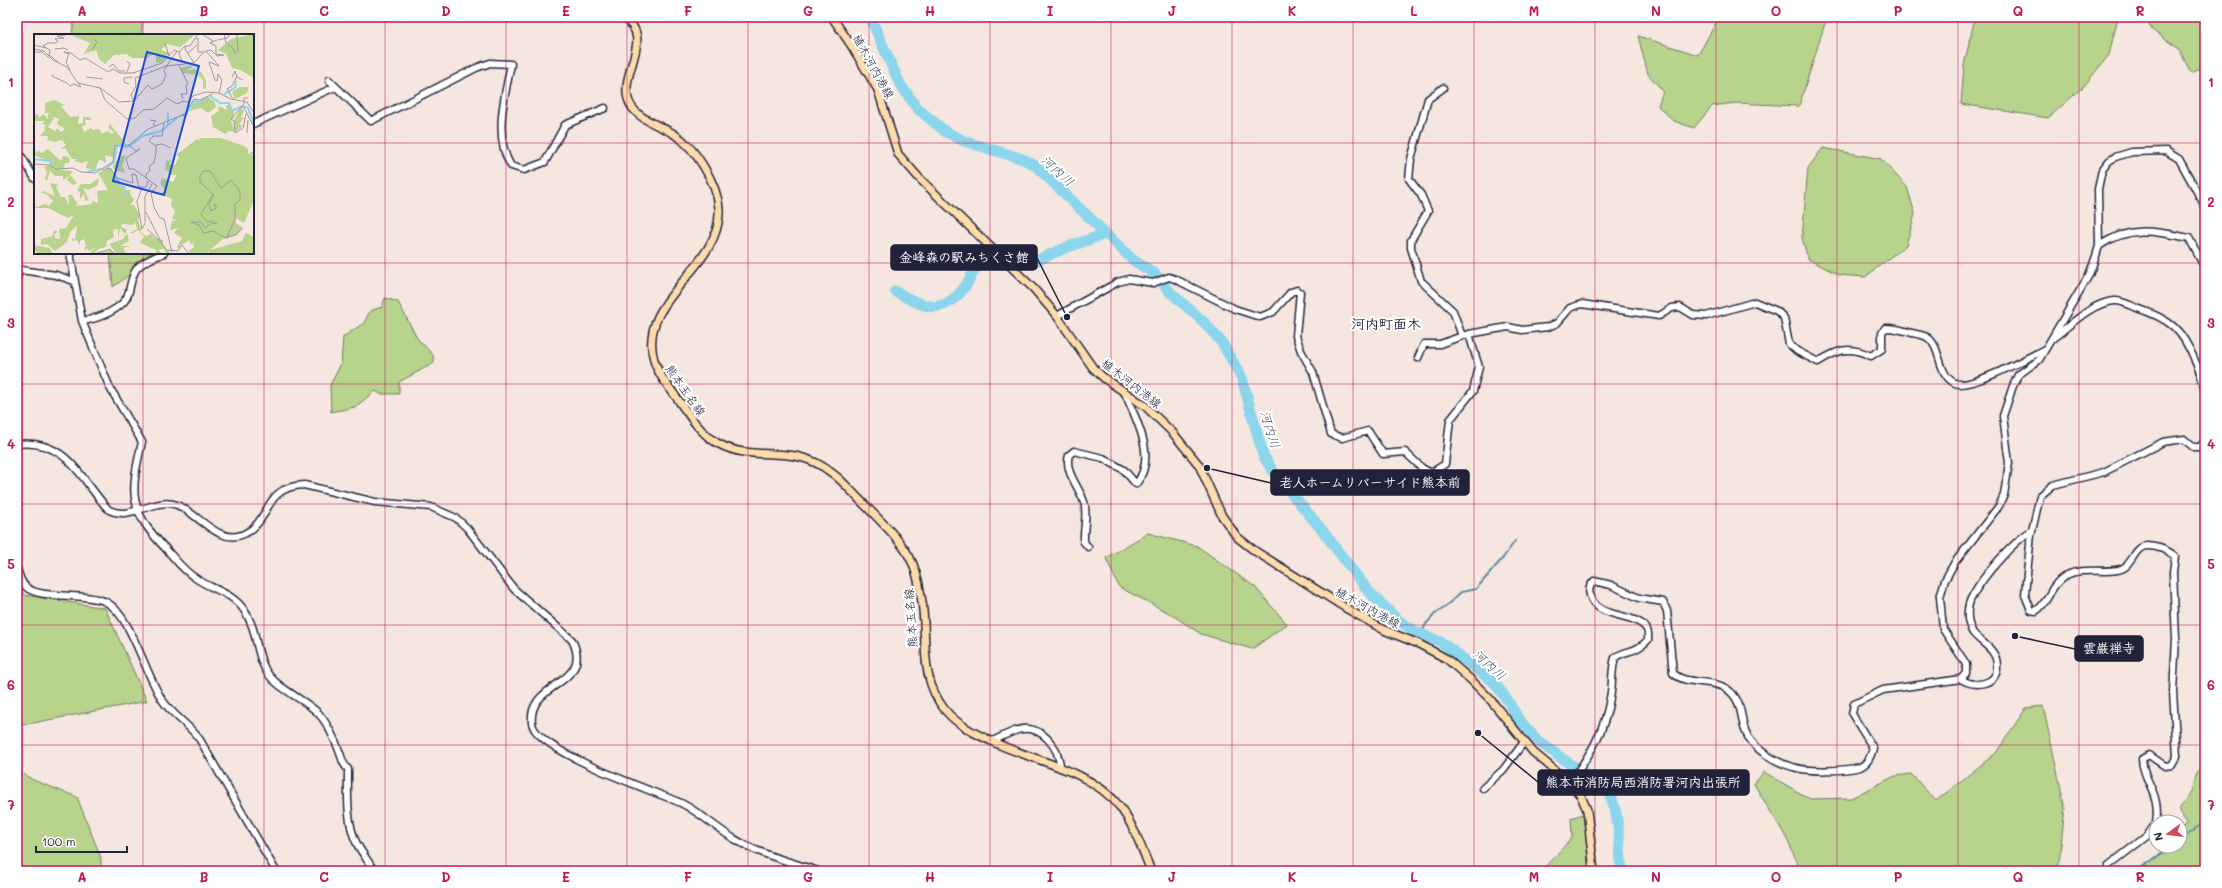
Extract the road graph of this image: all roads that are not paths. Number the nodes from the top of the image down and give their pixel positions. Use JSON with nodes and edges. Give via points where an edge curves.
{"nodes":[{"id":1,"x":622,"y":17,"type":"edge"},
{"id":2,"x":832,"y":17,"type":"edge"},
{"id":3,"x":329,"y":80,"type":"dead end"},
{"id":4,"x":335,"y":87,"type":"junction"},
{"id":5,"x":1442,"y":88,"type":"dead end"},
{"id":6,"x":604,"y":108,"type":"dead end"},
{"id":7,"x":254,"y":124,"type":"edge"},
{"id":8,"x":17,"y":149,"type":"edge"},
{"id":9,"x":34,"y":177,"type":"edge"},
{"id":10,"x":2205,"y":206,"type":"edge"},
{"id":11,"x":2099,"y":246,"type":"junction"},
{"id":12,"x":70,"y":254,"type":"edge"},
{"id":13,"x":162,"y":254,"type":"edge"},
{"id":14,"x":19,"y":268,"type":"edge"},
{"id":15,"x":2205,"y":268,"type":"edge"},
{"id":16,"x":17,"y":278,"type":"edge"},
{"id":17,"x":74,"y":282,"type":"junction"},
{"id":18,"x":1057,"y":316,"type":"junction"},
{"id":19,"x":82,"y":321,"type":"junction"},
{"id":20,"x":1469,"y":334,"type":"junction"},
{"id":21,"x":1462,"y":336,"type":"junction"},
{"id":22,"x":2049,"y":341,"type":"junction"},
{"id":23,"x":2046,"y":348,"type":"junction"},
{"id":24,"x":1418,"y":358,"type":"dead end"},
{"id":25,"x":2205,"y":365,"type":"edge"},
{"id":26,"x":2198,"y":366,"type":"junction"},
{"id":27,"x":2205,"y":392,"type":"edge"},
{"id":28,"x":1125,"y":393,"type":"junction"},
{"id":29,"x":2205,"y":441,"type":"edge"},
{"id":30,"x":17,"y":444,"type":"edge"},
{"id":31,"x":139,"y":511,"type":"junction"},
{"id":32,"x":2032,"y":530,"type":"junction"},
{"id":33,"x":1088,"y":547,"type":"dead end"},
{"id":34,"x":17,"y":568,"type":"edge"},
{"id":35,"x":1961,"y":679,"type":"junction"},
{"id":36,"x":993,"y":742,"type":"junction"},
{"id":37,"x":1524,"y":742,"type":"junction"},
{"id":38,"x":1060,"y":768,"type":"junction"},
{"id":39,"x":1572,"y":780,"type":"junction"},
{"id":40,"x":1483,"y":788,"type":"dead end"},
{"id":41,"x":2157,"y":814,"type":"edge"},
{"id":42,"x":2148,"y":834,"type":"edge"},
{"id":43,"x":276,"y":871,"type":"edge"},
{"id":44,"x":374,"y":871,"type":"edge"},
{"id":45,"x":818,"y":871,"type":"edge"},
{"id":46,"x":1151,"y":871,"type":"edge"},
{"id":47,"x":1594,"y":871,"type":"edge"},
{"id":48,"x":2107,"y":871,"type":"edge"}],
"edges":[{"from":1,"to":36,"type":"main road","name":"熊本玉名線","via":[[628,20],[636,31],[638,42],[626,86],[629,102],[639,114],[691,147],[712,184],[719,206],[717,229],[712,244],[658,315],[651,344],[653,358],[661,375],[686,412],[709,438],[737,450],[793,455],[817,463],[834,474],[895,538],[909,556],[917,574],[922,599],[926,669],[935,695],[945,710],[962,726]]},
{"from":2,"to":18,"type":"main road","name":"植木河内港線","via":[[878,90],[898,154],[920,179],[1034,289]]},
{"from":3,"to":4,"type":"street"},
{"from":4,"to":6,"type":"street","via":[[371,122],[476,68],[490,63],[511,64],[504,96],[502,135],[511,166],[524,170],[545,162],[565,125]]},
{"from":4,"to":7,"type":"street"},
{"from":5,"to":21,"type":"street","via":[[1428,99],[1411,159],[1409,179],[1421,195],[1428,211],[1411,240],[1421,281],[1453,311]]},
{"from":8,"to":9,"type":"street"},
{"from":10,"to":11,"type":"street","via":[[2174,154],[2149,150],[2115,157],[2109,161],[2099,179]]},
{"from":11,"to":15,"type":"street","via":[[2111,238],[2135,232],[2158,231],[2189,238]]},
{"from":11,"to":22,"type":"street","via":[[2089,274]]},
{"from":12,"to":17,"type":"street"},
{"from":13,"to":19,"type":"street","via":[[141,264],[122,304]]},
{"from":14,"to":16,"type":"street"},
{"from":14,"to":17,"type":"street","via":[[56,275]]},
{"from":17,"to":19,"type":"street"},
{"from":18,"to":20,"type":"street","via":[[1129,278],[1153,283],[1169,277],[1235,309],[1260,317],[1273,312],[1291,292],[1297,290],[1300,292],[1296,336],[1313,372],[1331,434],[1342,438],[1368,431],[1383,454],[1405,452],[1431,473],[1445,464],[1450,420],[1473,390],[1479,367]]},
{"from":18,"to":28,"type":"main road","name":"植木河内港線","via":[[1093,368]]},
{"from":19,"to":31,"type":"street","via":[[110,388],[142,442],[134,478],[134,492]]},
{"from":20,"to":21,"type":"street"},
{"from":20,"to":23,"type":"street","via":[[1508,327],[1522,330],[1548,327],[1557,323],[1570,308],[1582,304],[1659,316],[1672,308],[1680,307],[1693,315],[1706,316],[1755,302],[1777,311],[1784,318],[1789,344],[1797,352],[1818,362],[1826,355],[1838,351],[1859,350],[1871,356],[1882,349],[1882,333],[1886,328],[1895,328],[1926,336],[1936,349],[1948,377],[1960,384],[1980,379]]},
{"from":21,"to":24,"type":"street","via":[[1440,344],[1424,344]]},
{"from":22,"to":23,"type":"street"},
{"from":22,"to":26,"type":"street","via":[[2094,308],[2115,301],[2148,311],[2171,324],[2188,343]]},
{"from":23,"to":35,"type":"street","via":[[2039,360],[2018,375],[2007,402],[2003,416],[2009,463],[2004,495],[1999,506],[1955,562],[1940,596],[1943,629],[1966,664],[1966,674]]},
{"from":25,"to":26,"type":"street"},
{"from":26,"to":27,"type":"street"},
{"from":28,"to":33,"type":"street","via":[[1144,444],[1143,476],[1136,484],[1124,470],[1103,458],[1074,451],[1067,461],[1084,502],[1084,542]]},
{"from":28,"to":37,"type":"main road","name":"植木河内港線","via":[[1150,410],[1189,451],[1205,477],[1222,516],[1237,537],[1354,613],[1447,659],[1479,688]]},
{"from":29,"to":32,"type":"street","via":[[2200,447],[2193,446],[2184,439],[2163,442],[2104,472],[2053,485],[2040,496]]},
{"from":30,"to":31,"type":"street","via":[[44,445],[59,452],[70,461],[109,510],[118,514]]},
{"from":31,"to":44,"type":"street","via":[[150,533],[194,578],[229,595],[244,609],[251,621],[261,659],[271,678],[290,690],[296,699],[317,712],[325,724],[348,769],[353,834]]},
{"from":31,"to":45,"type":"street","via":[[158,504],[175,504],[190,511],[215,531],[234,537],[253,528],[275,496],[283,490],[304,485],[375,502],[431,507],[445,511],[468,528],[514,589],[572,640],[577,649],[575,665],[570,674],[536,700],[531,717],[532,725],[546,743],[585,763],[682,804],[757,851]]},
{"from":32,"to":35,"type":"street","via":[[2015,543],[1972,596],[1967,615],[1973,632],[1995,653],[1998,665],[1996,674],[1993,679],[1975,685]]},
{"from":32,"to":41,"type":"street","via":[[2025,596],[2031,610],[2036,611],[2042,607],[2054,584],[2078,571],[2116,570],[2125,567],[2140,548],[2146,546],[2165,549],[2175,556],[2173,572],[2176,639],[2173,692],[2177,756],[2172,765],[2165,766],[2149,755],[2143,756],[2142,759],[2156,796]]},
{"from":34,"to":43,"type":"street","via":[[23,584],[32,591],[94,598],[105,601],[114,608],[126,626],[163,701],[200,740]]},
{"from":35,"to":39,"type":"street","via":[[1883,690],[1854,704],[1852,714],[1873,748],[1871,759],[1860,767],[1820,770],[1794,768],[1760,751],[1751,742],[1744,732],[1739,701],[1726,688],[1678,678],[1673,673],[1667,611],[1663,602],[1639,598],[1611,585],[1594,581],[1590,584],[1589,591],[1591,600],[1598,608],[1646,628],[1648,640],[1633,652],[1615,658],[1603,729],[1583,766]]},
{"from":36,"to":38,"type":"main road","name":"熊本玉名線"},
{"from":36,"to":38,"type":"street","via":[[1020,729],[1036,730],[1056,749]]},
{"from":37,"to":39,"type":"main road","name":"植木河内港線"},
{"from":37,"to":40,"type":"street","via":[[1503,770]]},
{"from":38,"to":46,"type":"main road","name":"熊本玉名線","via":[[1110,795],[1135,833]]},
{"from":39,"to":47,"type":"main road","name":"植木河内港線","via":[[1587,810]]},
{"from":42,"to":48,"type":"street","via":[[2108,866]]}]}
